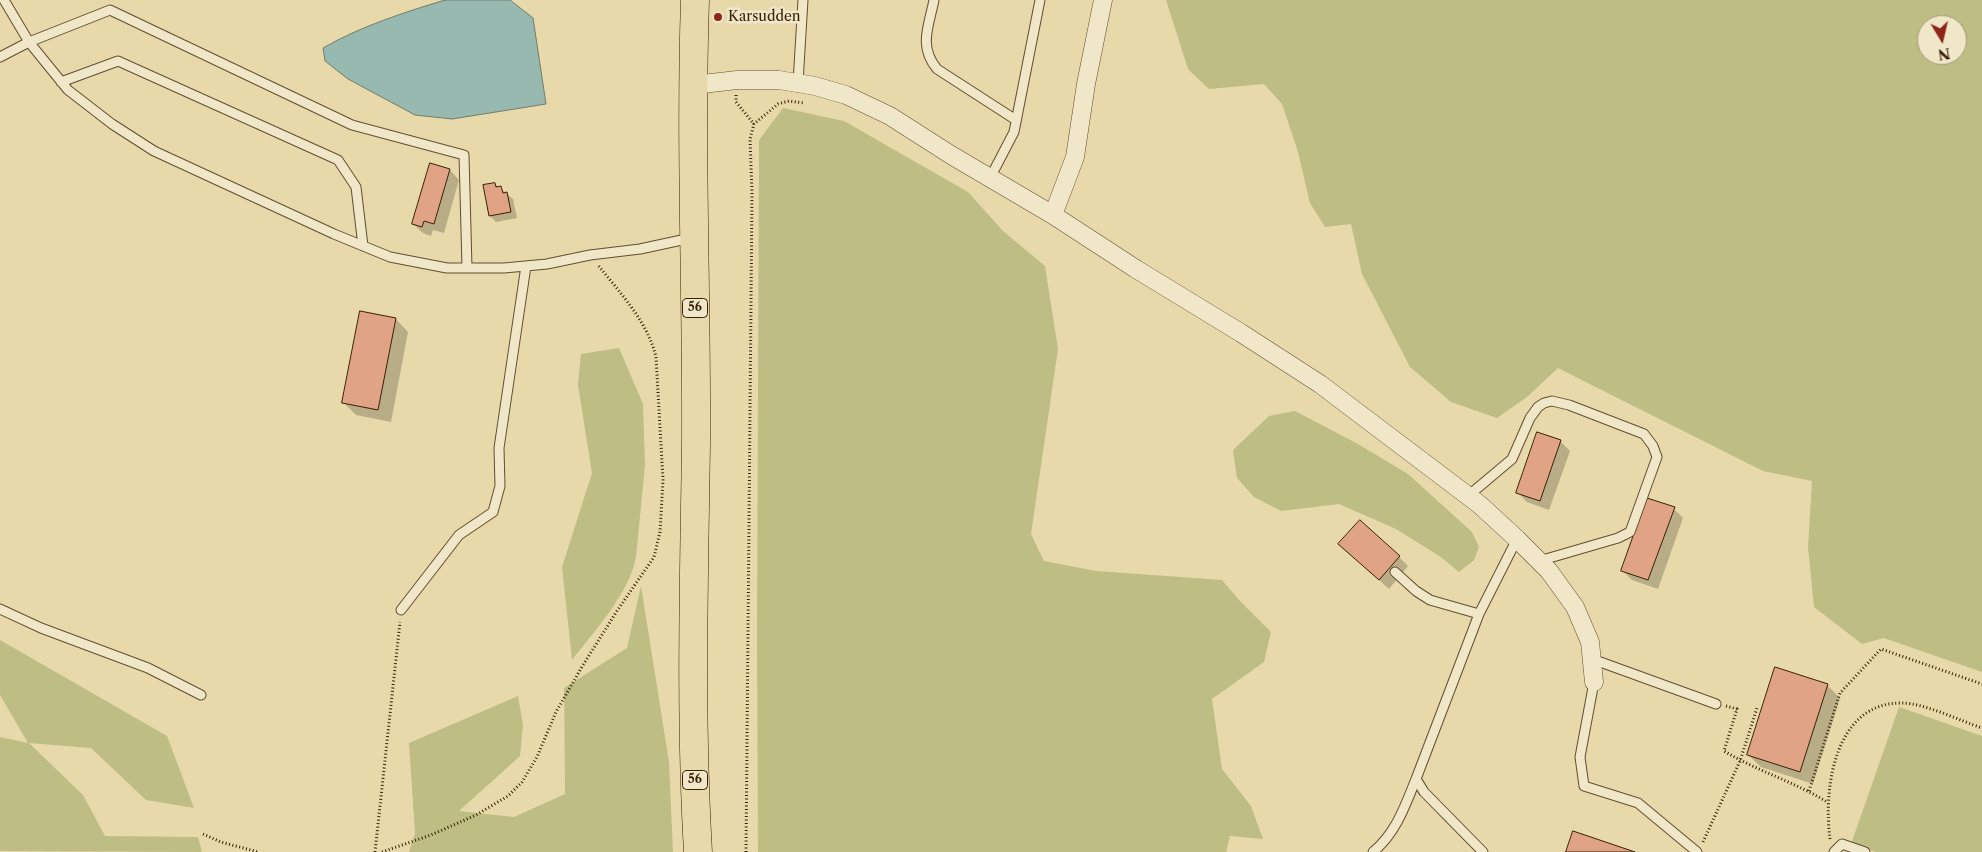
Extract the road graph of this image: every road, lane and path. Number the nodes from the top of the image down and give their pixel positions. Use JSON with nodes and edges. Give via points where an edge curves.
{"nodes":[{"id":1,"x":4,"y":0,"type":"edge"},
{"id":2,"x":695,"y":0,"type":"edge"},
{"id":3,"x":803,"y":0,"type":"edge"},
{"id":4,"x":934,"y":0,"type":"edge"},
{"id":5,"x":1040,"y":0,"type":"edge"},
{"id":6,"x":1102,"y":0,"type":"edge"},
{"id":7,"x":29,"y":42,"type":"junction"},
{"id":8,"x":0,"y":57,"type":"edge"},
{"id":9,"x":737,"y":80,"type":"junction"},
{"id":10,"x":61,"y":82,"type":"junction"},
{"id":11,"x":798,"y":83,"type":"junction"},
{"id":12,"x":694,"y":86,"type":"junction"},
{"id":13,"x":805,"y":103,"type":"dead end"},
{"id":14,"x":1016,"y":120,"type":"junction"},
{"id":15,"x":754,"y":124,"type":"junction"},
{"id":16,"x":990,"y":178,"type":"junction"},
{"id":17,"x":1053,"y":215,"type":"junction"},
{"id":18,"x":694,"y":238,"type":"junction"},
{"id":19,"x":363,"y":246,"type":"junction"},
{"id":20,"x":590,"y":255,"type":"junction"},
{"id":21,"x":526,"y":266,"type":"junction"},
{"id":22,"x":467,"y":268,"type":"junction"},
{"id":23,"x":1468,"y":496,"type":"junction"},
{"id":24,"x":1517,"y":539,"type":"junction"},
{"id":25,"x":1539,"y":561,"type":"junction"},
{"id":26,"x":1395,"y":572,"type":"dead end"},
{"id":27,"x":0,"y":609,"type":"edge"},
{"id":28,"x":401,"y":610,"type":"joint"},
{"id":29,"x":1479,"y":614,"type":"junction"},
{"id":30,"x":1592,"y":659,"type":"junction"},
{"id":31,"x":1594,"y":682,"type":"joint"},
{"id":32,"x":1982,"y":684,"type":"edge"},
{"id":33,"x":201,"y":695,"type":"dead end"},
{"id":34,"x":1716,"y":704,"type":"joint"},
{"id":35,"x":1757,"y":708,"type":"dead end"},
{"id":36,"x":1982,"y":728,"type":"edge"},
{"id":37,"x":1740,"y":761,"type":"junction"},
{"id":38,"x":1416,"y":779,"type":"junction"},
{"id":39,"x":1809,"y":791,"type":"junction"},
{"id":40,"x":1828,"y":803,"type":"junction"},
{"id":41,"x":203,"y":834,"type":"dead end"},
{"id":42,"x":1702,"y":844,"type":"dead end"},
{"id":43,"x":1832,"y":848,"type":"edge"},
{"id":44,"x":258,"y":852,"type":"edge"},
{"id":45,"x":375,"y":852,"type":"edge"},
{"id":46,"x":382,"y":852,"type":"edge"},
{"id":47,"x":698,"y":852,"type":"edge"},
{"id":48,"x":746,"y":852,"type":"edge"},
{"id":49,"x":1373,"y":852,"type":"edge"},
{"id":50,"x":1483,"y":852,"type":"edge"},
{"id":51,"x":1697,"y":852,"type":"edge"},
{"id":52,"x":1865,"y":852,"type":"edge"}],
"edges":[{"from":1,"to":7,"type":"lane"},
{"from":2,"to":12,"type":"highway","number":"56"},
{"from":3,"to":11,"type":"lane"},
{"from":4,"to":14,"type":"lane","via":[[925,42],[930,61],[937,69]]},
{"from":5,"to":14,"type":"lane"},
{"from":6,"to":17,"type":"street","via":[[1075,157]]},
{"from":7,"to":8,"type":"lane"},
{"from":7,"to":10,"type":"lane"},
{"from":7,"to":22,"type":"lane","via":[[110,10],[352,125],[464,155]]},
{"from":9,"to":11,"type":"street"},
{"from":9,"to":12,"type":"street"},
{"from":9,"to":15,"type":"path","via":[[736,102]]},
{"from":10,"to":19,"type":"lane","via":[[112,124],[154,151]]},
{"from":10,"to":19,"type":"lane","via":[[118,61],[338,160],[356,187]]},
{"from":11,"to":16,"type":"street","via":[[846,95],[890,116]]},
{"from":12,"to":18,"type":"highway","number":"56"},
{"from":13,"to":15,"type":"path","via":[[789,101],[778,104]]},
{"from":14,"to":16,"type":"lane","via":[[1014,132]]},
{"from":15,"to":48,"type":"path","via":[[750,139]]},
{"from":16,"to":17,"type":"street"},
{"from":17,"to":23,"type":"street","via":[[1320,384]]},
{"from":18,"to":20,"type":"lane"},
{"from":18,"to":47,"type":"highway","number":"56","via":[[696,444],[692,617]]},
{"from":19,"to":22,"type":"lane","via":[[390,257],[447,268]]},
{"from":20,"to":21,"type":"lane"},
{"from":20,"to":46,"type":"path","via":[[646,331],[656,357],[663,480],[660,532],[654,557],[583,665],[522,782],[508,796],[476,815]]},
{"from":21,"to":22,"type":"lane"},
{"from":21,"to":28,"type":"lane","via":[[499,448],[500,486],[494,512],[459,534]]},
{"from":23,"to":24,"type":"street"},
{"from":23,"to":25,"type":"lane","via":[[1512,459],[1530,418],[1544,402],[1569,405],[1644,434],[1657,457],[1630,532]]},
{"from":24,"to":25,"type":"street"},
{"from":24,"to":29,"type":"lane"},
{"from":25,"to":30,"type":"street","via":[[1575,607],[1590,642]]},
{"from":26,"to":29,"type":"lane","via":[[1430,600]]},
{"from":27,"to":33,"type":"lane","via":[[40,628],[148,668]]},
{"from":28,"to":45,"type":"path"},
{"from":29,"to":38,"type":"lane"},
{"from":30,"to":31,"type":"street"},
{"from":30,"to":34,"type":"lane"},
{"from":31,"to":51,"type":"lane","via":[[1580,757],[1584,786],[1638,804]]},
{"from":32,"to":39,"type":"path","via":[[1881,649],[1840,693]]},
{"from":34,"to":37,"type":"path","via":[[1737,709],[1724,751]]},
{"from":35,"to":37,"type":"path"},
{"from":36,"to":40,"type":"path","via":[[1903,703],[1869,711],[1842,740],[1830,779]]},
{"from":37,"to":39,"type":"path"},
{"from":37,"to":42,"type":"path"},
{"from":38,"to":49,"type":"lane","via":[[1397,824]]},
{"from":38,"to":50,"type":"lane","via":[[1424,792]]},
{"from":39,"to":40,"type":"path"},
{"from":40,"to":43,"type":"path"},
{"from":41,"to":44,"type":"path"},
{"from":43,"to":52,"type":"lane","via":[[1842,844]]}]}
